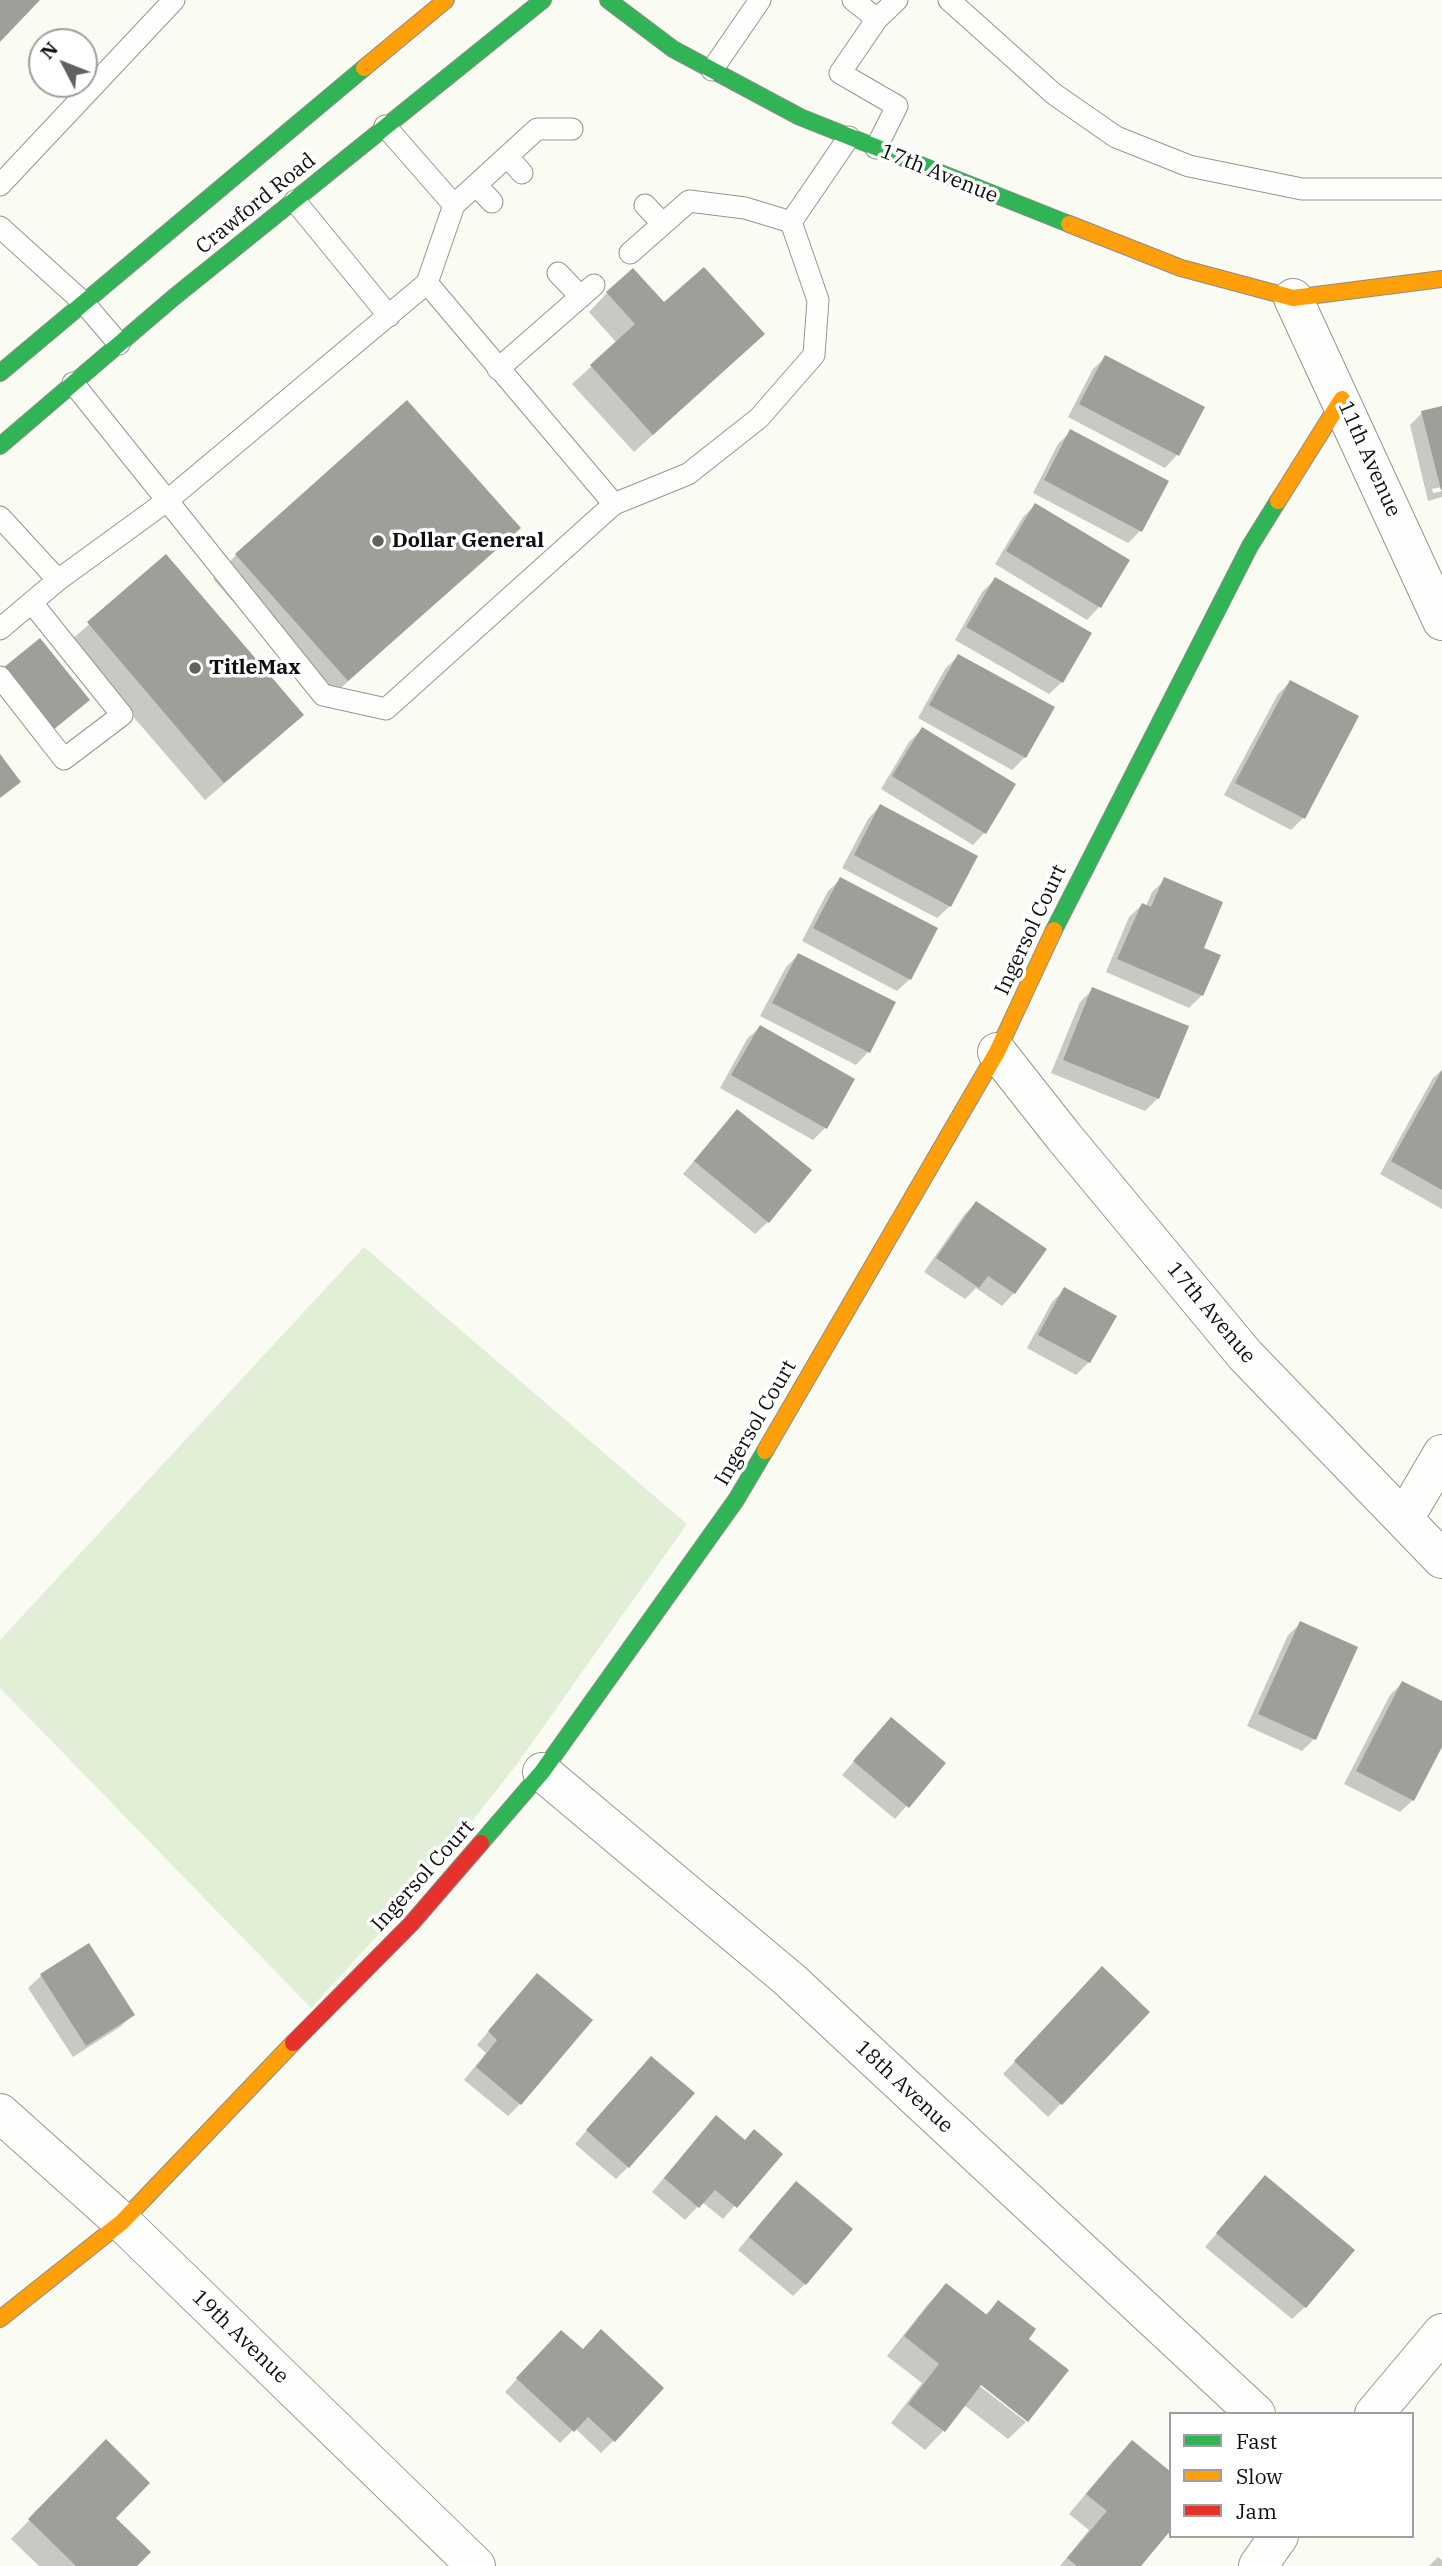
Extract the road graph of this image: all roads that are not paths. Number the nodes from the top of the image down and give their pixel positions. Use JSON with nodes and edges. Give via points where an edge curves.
{"nodes":[{"id":1,"x":174,"y":0,"type":"edge"},
{"id":2,"x":446,"y":0,"type":"edge"},
{"id":3,"x":543,"y":0,"type":"edge"},
{"id":4,"x":608,"y":0,"type":"edge"},
{"id":5,"x":760,"y":0,"type":"edge"},
{"id":6,"x":853,"y":0,"type":"edge"},
{"id":7,"x":897,"y":0,"type":"edge"},
{"id":8,"x":949,"y":0,"type":"edge"},
{"id":9,"x":877,"y":19,"type":"junction"},
{"id":10,"x":712,"y":70,"type":"junction"},
{"id":11,"x":385,"y":126,"type":"junction"},
{"id":12,"x":572,"y":129,"type":"dead end"},
{"id":13,"x":849,"y":137,"type":"junction"},
{"id":14,"x":876,"y":148,"type":"junction"},
{"id":15,"x":507,"y":156,"type":"junction"},
{"id":16,"x":522,"y":173,"type":"dead end"},
{"id":17,"x":0,"y":186,"type":"edge"},
{"id":18,"x":476,"y":186,"type":"junction"},
{"id":19,"x":1442,"y":189,"type":"edge"},
{"id":20,"x":295,"y":201,"type":"junction"},
{"id":21,"x":492,"y":202,"type":"dead end"},
{"id":22,"x":454,"y":205,"type":"junction"},
{"id":23,"x":645,"y":205,"type":"dead end"},
{"id":24,"x":791,"y":222,"type":"junction"},
{"id":25,"x":663,"y":224,"type":"junction"},
{"id":26,"x":0,"y":227,"type":"edge"},
{"id":27,"x":630,"y":253,"type":"dead end"},
{"id":28,"x":558,"y":272,"type":"dead end"},
{"id":29,"x":1442,"y":279,"type":"edge"},
{"id":30,"x":427,"y":284,"type":"junction"},
{"id":31,"x":1293,"y":298,"type":"junction"},
{"id":32,"x":83,"y":303,"type":"junction"},
{"id":33,"x":389,"y":316,"type":"junction"},
{"id":34,"x":119,"y":344,"type":"junction"},
{"id":35,"x":498,"y":369,"type":"junction"},
{"id":36,"x":0,"y":373,"type":"edge"},
{"id":37,"x":73,"y":383,"type":"junction"},
{"id":38,"x":1342,"y":399,"type":"junction"},
{"id":39,"x":0,"y":446,"type":"edge"},
{"id":40,"x":167,"y":500,"type":"junction"},
{"id":41,"x":614,"y":504,"type":"junction"},
{"id":42,"x":0,"y":517,"type":"edge"},
{"id":43,"x":58,"y":580,"type":"junction"},
{"id":44,"x":32,"y":603,"type":"junction"},
{"id":45,"x":1442,"y":621,"type":"edge"},
{"id":46,"x":0,"y":629,"type":"edge"},
{"id":47,"x":0,"y":677,"type":"edge"},
{"id":48,"x":997,"y":1052,"type":"junction"},
{"id":49,"x":1442,"y":1454,"type":"edge"},
{"id":50,"x":1404,"y":1519,"type":"junction"},
{"id":51,"x":1442,"y":1559,"type":"edge"},
{"id":52,"x":542,"y":1772,"type":"junction"},
{"id":53,"x":0,"y":2113,"type":"edge"},
{"id":54,"x":122,"y":2222,"type":"junction"},
{"id":55,"x":0,"y":2319,"type":"edge"},
{"id":56,"x":1442,"y":2333,"type":"edge"},
{"id":57,"x":1254,"y":2412,"type":"edge"},
{"id":58,"x":1376,"y":2412,"type":"edge"},
{"id":59,"x":1278,"y":2538,"type":"edge"},
{"id":60,"x":476,"y":2566,"type":"edge"},
{"id":61,"x":1258,"y":2566,"type":"edge"}],
"edges":[{"from":1,"to":17,"type":"lane"},
{"from":2,"to":32,"type":"street","name":"Crawford Road"},
{"from":3,"to":11,"type":"street","name":"Crawford Road"},
{"from":4,"to":10,"type":"street","name":"17th Avenue","via":[[673,49]]},
{"from":5,"to":10,"type":"lane"},
{"from":6,"to":9,"type":"lane"},
{"from":7,"to":9,"type":"lane"},
{"from":8,"to":19,"type":"lane","via":[[1054,94],[1116,137],[1189,166],[1302,189]]},
{"from":9,"to":14,"type":"lane","via":[[840,72],[897,106]]},
{"from":10,"to":13,"type":"street","name":"17th Avenue","via":[[800,117]]},
{"from":11,"to":20,"type":"street","name":"Crawford Road"},
{"from":11,"to":22,"type":"lane"},
{"from":12,"to":15,"type":"lane","via":[[537,129]]},
{"from":13,"to":14,"type":"street","name":"17th Avenue"},
{"from":13,"to":24,"type":"lane"},
{"from":14,"to":31,"type":"street","name":"17th Avenue","via":[[1181,268]]},
{"from":15,"to":16,"type":"lane"},
{"from":15,"to":18,"type":"lane"},
{"from":18,"to":21,"type":"lane"},
{"from":18,"to":22,"type":"lane"},
{"from":20,"to":33,"type":"lane"},
{"from":20,"to":34,"type":"street","name":"Crawford Road"},
{"from":22,"to":30,"type":"lane"},
{"from":23,"to":25,"type":"lane"},
{"from":24,"to":25,"type":"lane","via":[[745,208],[688,201]]},
{"from":24,"to":41,"type":"lane","via":[[818,300],[814,355],[759,418],[688,474]]},
{"from":25,"to":27,"type":"lane"},
{"from":26,"to":32,"type":"lane"},
{"from":28,"to":35,"type":"lane","via":[[588,291]]},
{"from":29,"to":31,"type":"street"},
{"from":30,"to":33,"type":"lane"},
{"from":30,"to":35,"type":"lane"},
{"from":31,"to":38,"type":"street","name":"11th Avenue"},
{"from":32,"to":34,"type":"lane"},
{"from":32,"to":36,"type":"street","name":"Crawford Road"},
{"from":33,"to":40,"type":"lane"},
{"from":34,"to":37,"type":"street","name":"Crawford Road"},
{"from":35,"to":41,"type":"lane"},
{"from":37,"to":39,"type":"street","name":"Crawford Road"},
{"from":37,"to":40,"type":"lane"},
{"from":38,"to":45,"type":"street","name":"11th Avenue"},
{"from":38,"to":48,"type":"street","name":"Ingersol Court","via":[[1244,557],[1072,892]]},
{"from":40,"to":41,"type":"lane","via":[[323,695],[386,709]]},
{"from":40,"to":43,"type":"lane"},
{"from":42,"to":43,"type":"lane"},
{"from":43,"to":44,"type":"lane"},
{"from":44,"to":46,"type":"lane"},
{"from":44,"to":47,"type":"lane","via":[[122,715],[64,759]]},
{"from":48,"to":50,"type":"street","name":"17th Avenue","via":[[1245,1355]]},
{"from":48,"to":52,"type":"street","name":"Ingersol Court","via":[[736,1500]]},
{"from":49,"to":50,"type":"street"},
{"from":50,"to":51,"type":"street","name":"17th Avenue"},
{"from":52,"to":54,"type":"street","name":"Ingersol Court","via":[[411,1924]]},
{"from":52,"to":57,"type":"street","name":"18th Avenue","via":[[790,1980]]},
{"from":53,"to":54,"type":"street","name":"19th Avenue"},
{"from":54,"to":55,"type":"street","name":"Ingersol Court"},
{"from":54,"to":60,"type":"street","name":"19th Avenue"},
{"from":56,"to":58,"type":"street"},
{"from":59,"to":61,"type":"street"}]}
